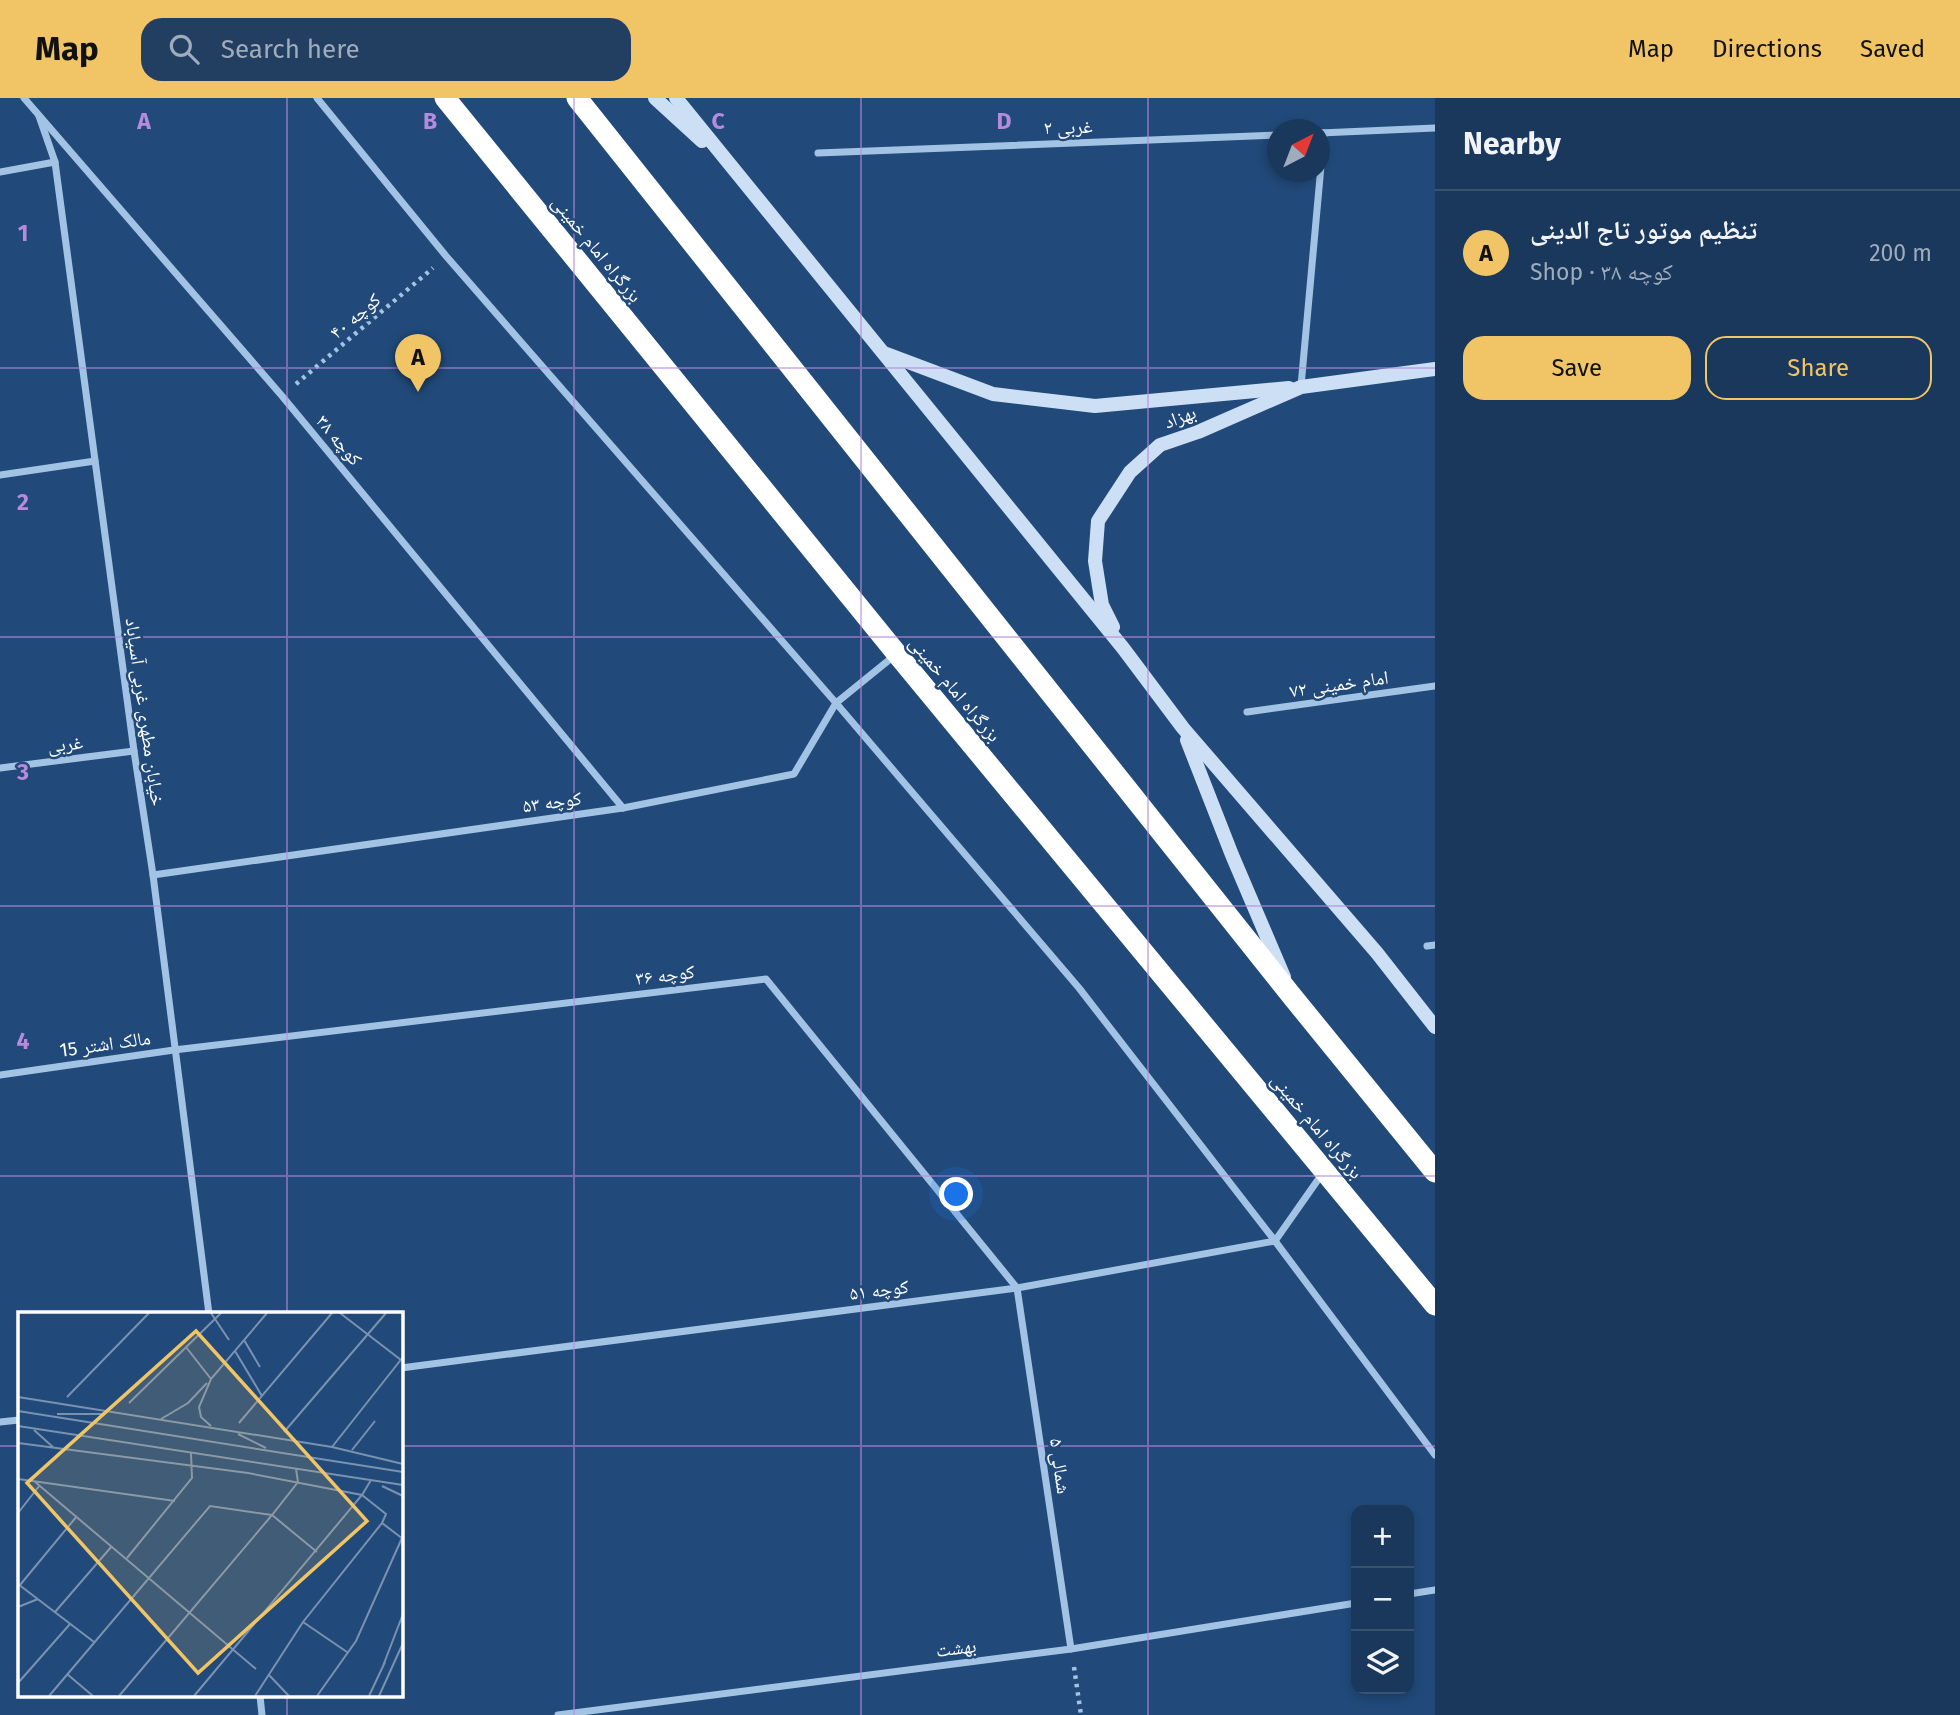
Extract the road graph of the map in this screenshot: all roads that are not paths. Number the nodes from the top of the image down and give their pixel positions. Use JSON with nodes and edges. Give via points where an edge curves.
{"nodes":[{"id":1,"x":24,"y":98,"type":"edge"},
{"id":2,"x":317,"y":98,"type":"edge"},
{"id":3,"x":445,"y":98,"type":"edge"},
{"id":4,"x":577,"y":98,"type":"edge"},
{"id":5,"x":654,"y":98,"type":"edge"},
{"id":6,"x":676,"y":98,"type":"edge"},
{"id":7,"x":39,"y":116,"type":"junction"},
{"id":8,"x":1435,"y":128,"type":"edge"},
{"id":9,"x":1330,"y":133,"type":"edge"},
{"id":10,"x":1267,"y":135,"type":"edge"},
{"id":11,"x":818,"y":153,"type":"dead end"},
{"id":12,"x":55,"y":162,"type":"junction"},
{"id":13,"x":734,"y":171,"type":"junction"},
{"id":14,"x":0,"y":172,"type":"edge"},
{"id":15,"x":1318,"y":182,"type":"edge"},
{"id":16,"x":884,"y":353,"type":"junction"},
{"id":17,"x":1435,"y":369,"type":"edge"},
{"id":18,"x":1301,"y":387,"type":"junction"},
{"id":19,"x":95,"y":461,"type":"junction"},
{"id":20,"x":0,"y":475,"type":"edge"},
{"id":21,"x":1123,"y":648,"type":"junction"},
{"id":22,"x":897,"y":653,"type":"junction"},
{"id":23,"x":1435,"y":686,"type":"edge"},
{"id":24,"x":836,"y":704,"type":"junction"},
{"id":25,"x":1247,"y":712,"type":"dead end"},
{"id":26,"x":1183,"y":729,"type":"junction"},
{"id":27,"x":134,"y":751,"type":"junction"},
{"id":28,"x":0,"y":768,"type":"edge"},
{"id":29,"x":623,"y":808,"type":"junction"},
{"id":30,"x":153,"y":874,"type":"junction"},
{"id":31,"x":1291,"y":995,"type":"junction"},
{"id":32,"x":1435,"y":1027,"type":"edge"},
{"id":33,"x":174,"y":1050,"type":"junction"},
{"id":34,"x":0,"y":1075,"type":"edge"},
{"id":35,"x":1325,"y":1171,"type":"junction"},
{"id":36,"x":1435,"y":1172,"type":"edge"},
{"id":37,"x":1275,"y":1241,"type":"junction"},
{"id":38,"x":1017,"y":1288,"type":"junction"},
{"id":39,"x":1435,"y":1305,"type":"edge"},
{"id":40,"x":209,"y":1312,"type":"edge"},
{"id":41,"x":402,"y":1368,"type":"edge"},
{"id":42,"x":18,"y":1420,"type":"edge"},
{"id":43,"x":0,"y":1423,"type":"edge"},
{"id":44,"x":1435,"y":1455,"type":"edge"},
{"id":45,"x":1435,"y":1590,"type":"edge"},
{"id":46,"x":1414,"y":1593,"type":"edge"},
{"id":47,"x":1351,"y":1603,"type":"edge"},
{"id":48,"x":1071,"y":1649,"type":"junction"},
{"id":49,"x":558,"y":1715,"type":"edge"}],
"edges":[{"from":1,"to":7,"type":"street","name":"کوچه ۳۸"},
{"from":2,"to":24,"type":"street","via":[[446,256]]},
{"from":3,"to":22,"type":"highway","name":"بزرگراه امام خمینی"},
{"from":4,"to":31,"type":"highway"},
{"from":5,"to":13,"type":"street"},
{"from":6,"to":13,"type":"street"},
{"from":7,"to":12,"type":"street","name":"خیابان مطهری غربی آسیاباد"},
{"from":7,"to":29,"type":"street","name":"کوچه ۳۸","via":[[282,396]]},
{"from":8,"to":9,"type":"street"},
{"from":10,"to":11,"type":"street","name":"غربی ۲"},
{"from":12,"to":14,"type":"street"},
{"from":12,"to":19,"type":"street","name":"خیابان مطهری غربی آسیاباد"},
{"from":13,"to":16,"type":"street"},
{"from":15,"to":18,"type":"street"},
{"from":16,"to":18,"type":"street","via":[[993,394],[1095,406]]},
{"from":16,"to":21,"type":"street"},
{"from":17,"to":18,"type":"street","name":"بهزاد"},
{"from":18,"to":21,"type":"street","name":"بهزاد","via":[[1160,445],[1113,495],[1098,521],[1095,561],[1102,605]]},
{"from":19,"to":20,"type":"street"},
{"from":19,"to":27,"type":"street","name":"خیابان مطهری غربی آسیاباد"},
{"from":21,"to":26,"type":"street"},
{"from":22,"to":24,"type":"street","name":"کوچه ۵۳"},
{"from":22,"to":35,"type":"highway","name":"بزرگراه امام خمینی"},
{"from":23,"to":25,"type":"street","name":"امام خمینی ۷۲"},
{"from":24,"to":29,"type":"street","name":"کوچه ۵۳","via":[[794,774]]},
{"from":24,"to":37,"type":"street","via":[[1079,988]]},
{"from":26,"to":31,"type":"street"},
{"from":26,"to":32,"type":"street"},
{"from":27,"to":28,"type":"street","name":"غربی"},
{"from":27,"to":30,"type":"street","name":"خیابان مطهری غربی آسیاباد"},
{"from":29,"to":30,"type":"street","name":"کوچه ۵۳"},
{"from":30,"to":33,"type":"street","name":"خیابان مطهری غربی آسیاباد"},
{"from":31,"to":36,"type":"highway"},
{"from":33,"to":34,"type":"street","name":"مالک اشتر 15"},
{"from":33,"to":38,"type":"street","name":"کوچه ۳۶","via":[[766,979]]},
{"from":33,"to":40,"type":"street","name":"خیابان مطهری غربی آسیاباد"},
{"from":35,"to":37,"type":"street"},
{"from":35,"to":39,"type":"highway","name":"بزرگراه امام خمینی"},
{"from":37,"to":38,"type":"street","name":"کوچه ۵۱"},
{"from":37,"to":44,"type":"street"},
{"from":38,"to":41,"type":"street","name":"کوچه ۵۱"},
{"from":38,"to":48,"type":"street","name":"۵ شمالی"},
{"from":42,"to":43,"type":"street"},
{"from":45,"to":46,"type":"street"},
{"from":47,"to":48,"type":"street","name":"بهشت"},
{"from":48,"to":49,"type":"street","name":"بهشت"}]}
